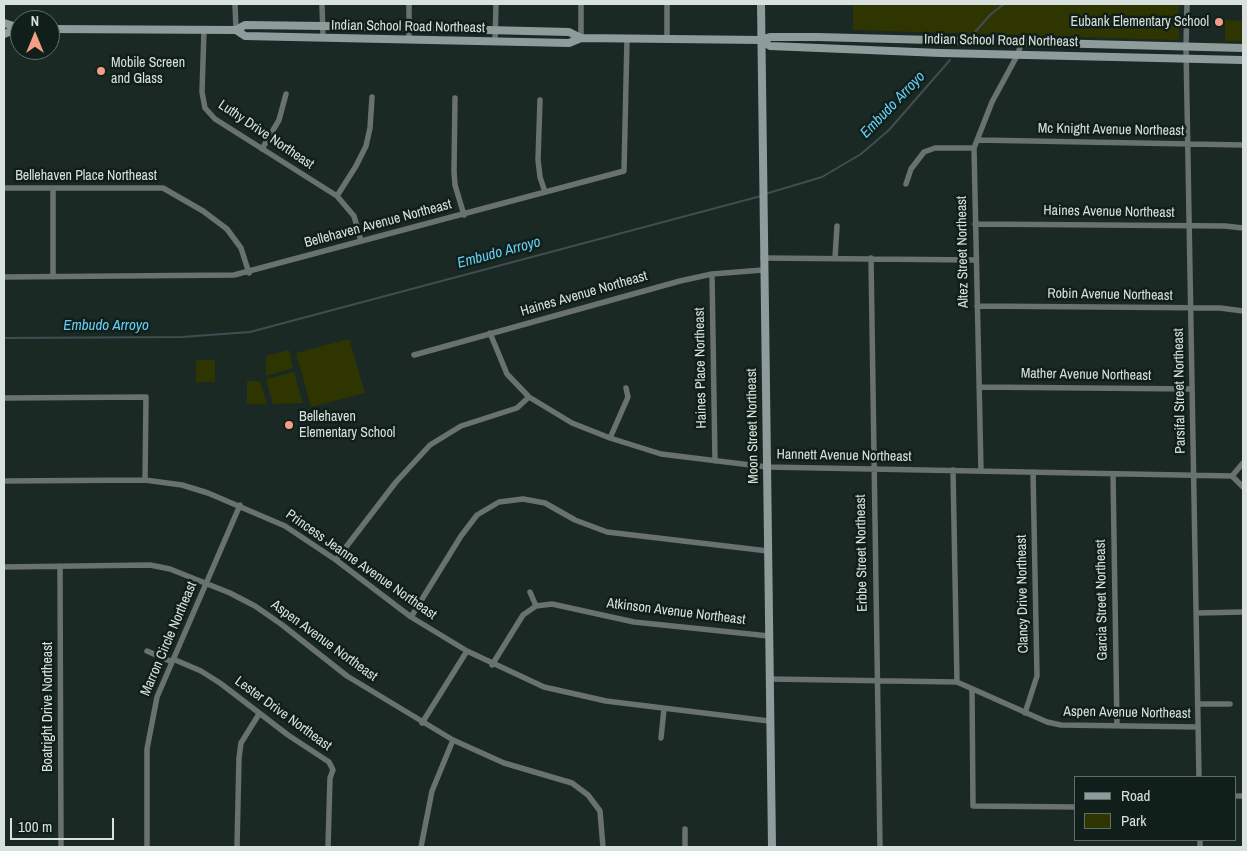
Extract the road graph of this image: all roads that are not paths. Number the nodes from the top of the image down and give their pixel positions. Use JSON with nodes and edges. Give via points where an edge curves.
{"nodes":[{"id":1,"x":235,"y":4,"type":"edge"},
{"id":2,"x":322,"y":4,"type":"edge"},
{"id":3,"x":409,"y":4,"type":"edge"},
{"id":4,"x":496,"y":4,"type":"edge"},
{"id":5,"x":581,"y":4,"type":"edge"},
{"id":6,"x":667,"y":4,"type":"edge"},
{"id":7,"x":761,"y":4,"type":"edge"},
{"id":8,"x":1187,"y":4,"type":"edge"},
{"id":9,"x":324,"y":26,"type":"junction"},
{"id":10,"x":60,"y":28,"type":"edge"},
{"id":11,"x":408,"y":28,"type":"junction"},
{"id":12,"x":204,"y":30,"type":"junction"},
{"id":13,"x":236,"y":30,"type":"junction"},
{"id":14,"x":495,"y":31,"type":"junction"},
{"id":15,"x":323,"y":38,"type":"junction"},
{"id":16,"x":581,"y":38,"type":"junction"},
{"id":17,"x":409,"y":39,"type":"junction"},
{"id":18,"x":627,"y":39,"type":"junction"},
{"id":19,"x":667,"y":39,"type":"junction"},
{"id":20,"x":760,"y":40,"type":"junction"},
{"id":21,"x":495,"y":41,"type":"junction"},
{"id":22,"x":1021,"y":44,"type":"junction"},
{"id":23,"x":1186,"y":47,"type":"junction"},
{"id":24,"x":1243,"y":48,"type":"edge"},
{"id":25,"x":1018,"y":54,"type":"junction"},
{"id":26,"x":1186,"y":58,"type":"junction"},
{"id":27,"x":1243,"y":60,"type":"edge"},
{"id":28,"x":286,"y":94,"type":"dead end"},
{"id":29,"x":372,"y":97,"type":"dead end"},
{"id":30,"x":455,"y":98,"type":"dead end"},
{"id":31,"x":540,"y":100,"type":"dead end"},
{"id":32,"x":978,"y":140,"type":"junction"},
{"id":33,"x":1188,"y":144,"type":"junction"},
{"id":34,"x":1243,"y":145,"type":"edge"},
{"id":35,"x":974,"y":148,"type":"junction"},
{"id":36,"x":262,"y":149,"type":"junction"},
{"id":37,"x":906,"y":184,"type":"dead end"},
{"id":38,"x":4,"y":188,"type":"edge"},
{"id":39,"x":52,"y":188,"type":"junction"},
{"id":40,"x":545,"y":192,"type":"junction"},
{"id":41,"x":337,"y":196,"type":"junction"},
{"id":42,"x":464,"y":214,"type":"junction"},
{"id":43,"x":975,"y":224,"type":"junction"},
{"id":44,"x":837,"y":226,"type":"dead end"},
{"id":45,"x":1189,"y":226,"type":"junction"},
{"id":46,"x":1243,"y":228,"type":"edge"},
{"id":47,"x":361,"y":241,"type":"junction"},
{"id":48,"x":763,"y":258,"type":"junction"},
{"id":49,"x":835,"y":258,"type":"junction"},
{"id":50,"x":871,"y":258,"type":"junction"},
{"id":51,"x":976,"y":260,"type":"junction"},
{"id":52,"x":763,"y":270,"type":"junction"},
{"id":53,"x":249,"y":273,"type":"junction"},
{"id":54,"x":712,"y":274,"type":"junction"},
{"id":55,"x":4,"y":277,"type":"edge"},
{"id":56,"x":53,"y":277,"type":"junction"},
{"id":57,"x":977,"y":306,"type":"junction"},
{"id":58,"x":1191,"y":308,"type":"junction"},
{"id":59,"x":1243,"y":311,"type":"edge"},
{"id":60,"x":490,"y":334,"type":"junction"},
{"id":61,"x":414,"y":354,"type":"dead end"},
{"id":62,"x":979,"y":387,"type":"junction"},
{"id":63,"x":626,"y":388,"type":"dead end"},
{"id":64,"x":1192,"y":389,"type":"junction"},
{"id":65,"x":529,"y":397,"type":"junction"},
{"id":66,"x":4,"y":398,"type":"edge"},
{"id":67,"x":610,"y":438,"type":"junction"},
{"id":68,"x":715,"y":461,"type":"junction"},
{"id":69,"x":1243,"y":463,"type":"edge"},
{"id":70,"x":767,"y":467,"type":"junction"},
{"id":71,"x":873,"y":468,"type":"junction"},
{"id":72,"x":953,"y":470,"type":"junction"},
{"id":73,"x":981,"y":470,"type":"junction"},
{"id":74,"x":1033,"y":472,"type":"junction"},
{"id":75,"x":1113,"y":474,"type":"junction"},
{"id":76,"x":1194,"y":475,"type":"junction"},
{"id":77,"x":1232,"y":476,"type":"junction"},
{"id":78,"x":145,"y":480,"type":"junction"},
{"id":79,"x":4,"y":481,"type":"edge"},
{"id":80,"x":1243,"y":487,"type":"edge"},
{"id":81,"x":240,"y":505,"type":"junction"},
{"id":82,"x":768,"y":551,"type":"junction"},
{"id":83,"x":336,"y":560,"type":"junction"},
{"id":84,"x":60,"y":566,"type":"junction"},
{"id":85,"x":4,"y":567,"type":"edge"},
{"id":86,"x":206,"y":583,"type":"junction"},
{"id":87,"x":530,"y":592,"type":"dead end"},
{"id":88,"x":536,"y":606,"type":"junction"},
{"id":89,"x":1243,"y":612,"type":"edge"},
{"id":90,"x":1197,"y":613,"type":"junction"},
{"id":91,"x":411,"y":616,"type":"junction"},
{"id":92,"x":769,"y":636,"type":"junction"},
{"id":93,"x":146,"y":651,"type":"dead end"},
{"id":94,"x":466,"y":651,"type":"junction"},
{"id":95,"x":173,"y":661,"type":"junction"},
{"id":96,"x":492,"y":665,"type":"junction"},
{"id":97,"x":769,"y":679,"type":"junction"},
{"id":98,"x":877,"y":680,"type":"junction"},
{"id":99,"x":957,"y":682,"type":"junction"},
{"id":100,"x":972,"y":689,"type":"junction"},
{"id":101,"x":1198,"y":704,"type":"junction"},
{"id":102,"x":1230,"y":704,"type":"dead end"},
{"id":103,"x":664,"y":709,"type":"junction"},
{"id":104,"x":1025,"y":713,"type":"junction"},
{"id":105,"x":259,"y":714,"type":"junction"},
{"id":106,"x":769,"y":721,"type":"junction"},
{"id":107,"x":422,"y":722,"type":"junction"},
{"id":108,"x":1117,"y":726,"type":"junction"},
{"id":109,"x":1198,"y":727,"type":"junction"},
{"id":110,"x":661,"y":738,"type":"dead end"},
{"id":111,"x":452,"y":740,"type":"junction"},
{"id":112,"x":1199,"y":776,"type":"edge"},
{"id":113,"x":1074,"y":807,"type":"edge"},
{"id":114,"x":685,"y":829,"type":"dead end"},
{"id":115,"x":61,"y":847,"type":"edge"},
{"id":116,"x":147,"y":847,"type":"edge"},
{"id":117,"x":237,"y":847,"type":"edge"},
{"id":118,"x":328,"y":847,"type":"edge"},
{"id":119,"x":421,"y":847,"type":"edge"},
{"id":120,"x":603,"y":847,"type":"edge"},
{"id":121,"x":685,"y":847,"type":"edge"},
{"id":122,"x":772,"y":847,"type":"edge"},
{"id":123,"x":880,"y":847,"type":"edge"}],
"edges":[{"from":1,"to":13,"type":"street"},
{"from":2,"to":9,"type":"street"},
{"from":3,"to":11,"type":"street"},
{"from":4,"to":14,"type":"street"},
{"from":5,"to":16,"type":"street"},
{"from":6,"to":19,"type":"street"},
{"from":7,"to":20,"type":"street","name":"Moon Street Northeast"},
{"from":8,"to":23,"type":"street","name":"Parsifal Street Northeast"},
{"from":9,"to":11,"type":"street","name":"Indian School Road Northeast"},
{"from":9,"to":13,"type":"street","name":"Indian School Road Northeast","via":[[245,25]]},
{"from":9,"to":15,"type":"street"},
{"from":10,"to":12,"type":"street","name":"Indian School Road Northeast"},
{"from":11,"to":14,"type":"street","name":"Indian School Road Northeast"},
{"from":11,"to":17,"type":"street"},
{"from":12,"to":13,"type":"street","name":"Indian School Road Northeast"},
{"from":12,"to":36,"type":"street","name":"Luthy Drive Northeast","via":[[202,92],[205,108],[215,119]]},
{"from":13,"to":15,"type":"street","name":"Indian School Road Northeast","via":[[245,36]]},
{"from":14,"to":16,"type":"street","name":"Indian School Road Northeast","via":[[569,32]]},
{"from":14,"to":21,"type":"street"},
{"from":15,"to":17,"type":"street","name":"Indian School Road Northeast"},
{"from":16,"to":18,"type":"street","name":"Indian School Road Northeast"},
{"from":16,"to":21,"type":"street","name":"Indian School Road Northeast","via":[[569,43]]},
{"from":17,"to":21,"type":"street","name":"Indian School Road Northeast"},
{"from":18,"to":19,"type":"street","name":"Indian School Road Northeast"},
{"from":18,"to":40,"type":"street","name":"Bellehaven Avenue Northeast","via":[[624,170]]},
{"from":19,"to":20,"type":"street","name":"Indian School Road Northeast"},
{"from":20,"to":22,"type":"street","name":"Indian School Road Northeast","via":[[770,37],[826,37]]},
{"from":20,"to":25,"type":"street","name":"Indian School Road Northeast","via":[[770,46]]},
{"from":20,"to":48,"type":"street","name":"Moon Street Northeast"},
{"from":22,"to":23,"type":"street","name":"Indian School Road Northeast"},
{"from":22,"to":25,"type":"street","name":"Altez Street Northeast"},
{"from":23,"to":24,"type":"street","name":"Indian School Road Northeast"},
{"from":23,"to":26,"type":"street","name":"Parsifal Street Northeast"},
{"from":25,"to":26,"type":"street","name":"Indian School Road Northeast"},
{"from":25,"to":32,"type":"street","name":"Altez Street Northeast","via":[[992,102]]},
{"from":26,"to":27,"type":"street","name":"Indian School Road Northeast"},
{"from":26,"to":33,"type":"street","name":"Parsifal Street Northeast"},
{"from":28,"to":36,"type":"street","via":[[279,120]]},
{"from":29,"to":41,"type":"street","via":[[366,146]]},
{"from":30,"to":42,"type":"street","via":[[454,171]]},
{"from":31,"to":40,"type":"street","via":[[538,160]]},
{"from":32,"to":33,"type":"street","name":"Mc Knight Avenue Northeast"},
{"from":32,"to":35,"type":"street","name":"Altez Street Northeast"},
{"from":33,"to":34,"type":"street","name":"Mc Knight Avenue Northeast"},
{"from":33,"to":45,"type":"street","name":"Parsifal Street Northeast"},
{"from":35,"to":37,"type":"street","via":[[935,148],[924,152],[911,169]]},
{"from":35,"to":43,"type":"street","name":"Altez Street Northeast"},
{"from":36,"to":41,"type":"street","name":"Luthy Drive Northeast"},
{"from":38,"to":39,"type":"street","name":"Bellehaven Place Northeast"},
{"from":39,"to":53,"type":"street","name":"Bellehaven Place Northeast","via":[[163,188],[227,229],[241,248]]},
{"from":39,"to":56,"type":"street"},
{"from":40,"to":42,"type":"street","name":"Bellehaven Avenue Northeast"},
{"from":41,"to":47,"type":"street","name":"Luthy Drive Northeast","via":[[354,216]]},
{"from":42,"to":47,"type":"street","name":"Bellehaven Avenue Northeast"},
{"from":43,"to":45,"type":"street","name":"Haines Avenue Northeast"},
{"from":43,"to":51,"type":"street","name":"Altez Street Northeast"},
{"from":44,"to":49,"type":"street"},
{"from":45,"to":46,"type":"street","name":"Haines Avenue Northeast"},
{"from":45,"to":58,"type":"street","name":"Parsifal Street Northeast"},
{"from":47,"to":53,"type":"street","name":"Bellehaven Avenue Northeast"},
{"from":48,"to":49,"type":"street"},
{"from":48,"to":52,"type":"street","name":"Moon Street Northeast"},
{"from":49,"to":50,"type":"street"},
{"from":50,"to":51,"type":"street"},
{"from":50,"to":71,"type":"street","name":"Erbbe Street Northeast"},
{"from":51,"to":57,"type":"street","name":"Altez Street Northeast"},
{"from":52,"to":54,"type":"street","name":"Haines Avenue Northeast"},
{"from":52,"to":70,"type":"street","name":"Moon Street Northeast"},
{"from":53,"to":56,"type":"street","name":"Bellehaven Avenue Northeast"},
{"from":54,"to":60,"type":"street","name":"Haines Avenue Northeast"},
{"from":54,"to":68,"type":"street","name":"Haines Place Northeast"},
{"from":55,"to":56,"type":"street","name":"Bellehaven Avenue Northeast"},
{"from":57,"to":58,"type":"street","name":"Robin Avenue Northeast"},
{"from":57,"to":62,"type":"street","name":"Altez Street Northeast"},
{"from":58,"to":59,"type":"street","name":"Robin Avenue Northeast"},
{"from":58,"to":64,"type":"street","name":"Parsifal Street Northeast"},
{"from":60,"to":61,"type":"street","name":"Haines Avenue Northeast"},
{"from":60,"to":65,"type":"street","name":"Hannett Avenue Northeast","via":[[507,374]]},
{"from":62,"to":64,"type":"street","name":"Mather Avenue Northeast"},
{"from":62,"to":73,"type":"street","name":"Altez Street Northeast"},
{"from":63,"to":67,"type":"street","via":[[628,397]]},
{"from":64,"to":76,"type":"street","name":"Parsifal Street Northeast"},
{"from":65,"to":67,"type":"street","name":"Hannett Avenue Northeast","via":[[572,423]]},
{"from":65,"to":83,"type":"street","via":[[517,408],[461,426],[430,445],[396,482]]},
{"from":66,"to":78,"type":"street","via":[[146,397]]},
{"from":67,"to":68,"type":"street","name":"Hannett Avenue Northeast","via":[[661,454]]},
{"from":68,"to":70,"type":"street","name":"Hannett Avenue Northeast"},
{"from":69,"to":77,"type":"street"},
{"from":70,"to":71,"type":"street","name":"Hannett Avenue Northeast"},
{"from":70,"to":82,"type":"street","name":"Moon Street Northeast"},
{"from":71,"to":72,"type":"street","name":"Hannett Avenue Northeast"},
{"from":71,"to":98,"type":"street","name":"Erbbe Street Northeast"},
{"from":72,"to":73,"type":"street","name":"Hannett Avenue Northeast"},
{"from":72,"to":99,"type":"street"},
{"from":73,"to":74,"type":"street","name":"Hannett Avenue Northeast"},
{"from":74,"to":75,"type":"street","name":"Hannett Avenue Northeast"},
{"from":74,"to":104,"type":"street","name":"Clancy Drive Northeast","via":[[1037,676]]},
{"from":75,"to":76,"type":"street","name":"Hannett Avenue Northeast"},
{"from":75,"to":108,"type":"street","name":"Garcia Street Northeast"},
{"from":76,"to":77,"type":"street","name":"Hannett Avenue Northeast"},
{"from":76,"to":90,"type":"street","name":"Parsifal Street Northeast"},
{"from":77,"to":80,"type":"street"},
{"from":78,"to":79,"type":"street","name":"Princess Jeanne Avenue Northeast"},
{"from":78,"to":81,"type":"street","name":"Princess Jeanne Avenue Northeast","via":[[182,486]]},
{"from":81,"to":83,"type":"street","name":"Princess Jeanne Avenue Northeast","via":[[289,529]]},
{"from":81,"to":86,"type":"street","name":"Marron Circle Northeast"},
{"from":82,"to":91,"type":"street","via":[[607,532],[575,520],[545,503],[523,499],[499,502],[477,515]]},
{"from":82,"to":92,"type":"street","name":"Moon Street Northeast"},
{"from":83,"to":91,"type":"street","name":"Princess Jeanne Avenue Northeast"},
{"from":84,"to":85,"type":"street","name":"Aspen Avenue Northeast"},
{"from":84,"to":86,"type":"street","name":"Aspen Avenue Northeast","via":[[150,565]]},
{"from":84,"to":115,"type":"street","name":"Boatright Drive Northeast"},
{"from":86,"to":95,"type":"street","name":"Marron Circle Northeast"},
{"from":86,"to":107,"type":"street","name":"Aspen Avenue Northeast","via":[[255,606],[332,666]]},
{"from":87,"to":88,"type":"street"},
{"from":88,"to":92,"type":"street","name":"Atkinson Avenue Northeast","via":[[566,605],[634,622]]},
{"from":88,"to":96,"type":"street","via":[[523,615]]},
{"from":89,"to":90,"type":"street"},
{"from":90,"to":101,"type":"street","name":"Parsifal Street Northeast"},
{"from":91,"to":94,"type":"street","name":"Princess Jeanne Avenue Northeast"},
{"from":92,"to":97,"type":"street","name":"Moon Street Northeast"},
{"from":93,"to":95,"type":"street","name":"Lester Drive Northeast"},
{"from":94,"to":96,"type":"street","name":"Princess Jeanne Avenue Northeast"},
{"from":94,"to":107,"type":"street"},
{"from":95,"to":105,"type":"street","name":"Lester Drive Northeast","via":[[201,671]]},
{"from":95,"to":116,"type":"street","name":"Marron Circle Northeast","via":[[157,697],[150,726]]},
{"from":96,"to":103,"type":"street","name":"Princess Jeanne Avenue Northeast","via":[[544,688]]},
{"from":97,"to":98,"type":"street"},
{"from":97,"to":106,"type":"street","name":"Moon Street Northeast"},
{"from":98,"to":99,"type":"street"},
{"from":98,"to":123,"type":"street","name":"Erbbe Street Northeast"},
{"from":99,"to":100,"type":"street"},
{"from":100,"to":104,"type":"street","name":"Aspen Avenue Northeast"},
{"from":100,"to":113,"type":"street","via":[[974,806]]},
{"from":101,"to":102,"type":"street"},
{"from":101,"to":109,"type":"street","name":"Parsifal Street Northeast"},
{"from":103,"to":106,"type":"street","name":"Princess Jeanne Avenue Northeast"},
{"from":103,"to":110,"type":"street"},
{"from":104,"to":108,"type":"street","name":"Aspen Avenue Northeast","via":[[1061,725]]},
{"from":105,"to":117,"type":"street","via":[[242,743],[239,758]]},
{"from":105,"to":118,"type":"street","name":"Lester Drive Northeast","via":[[328,762],[333,770]]},
{"from":106,"to":122,"type":"street","name":"Moon Street Northeast"},
{"from":107,"to":111,"type":"street","name":"Aspen Avenue Northeast"},
{"from":108,"to":109,"type":"street","name":"Aspen Avenue Northeast"},
{"from":109,"to":112,"type":"street","name":"Parsifal Street Northeast"},
{"from":111,"to":119,"type":"street","via":[[432,791]]},
{"from":111,"to":120,"type":"street","name":"Aspen Avenue Northeast","via":[[504,763],[572,783],[600,811]]},
{"from":114,"to":121,"type":"street"}]}
